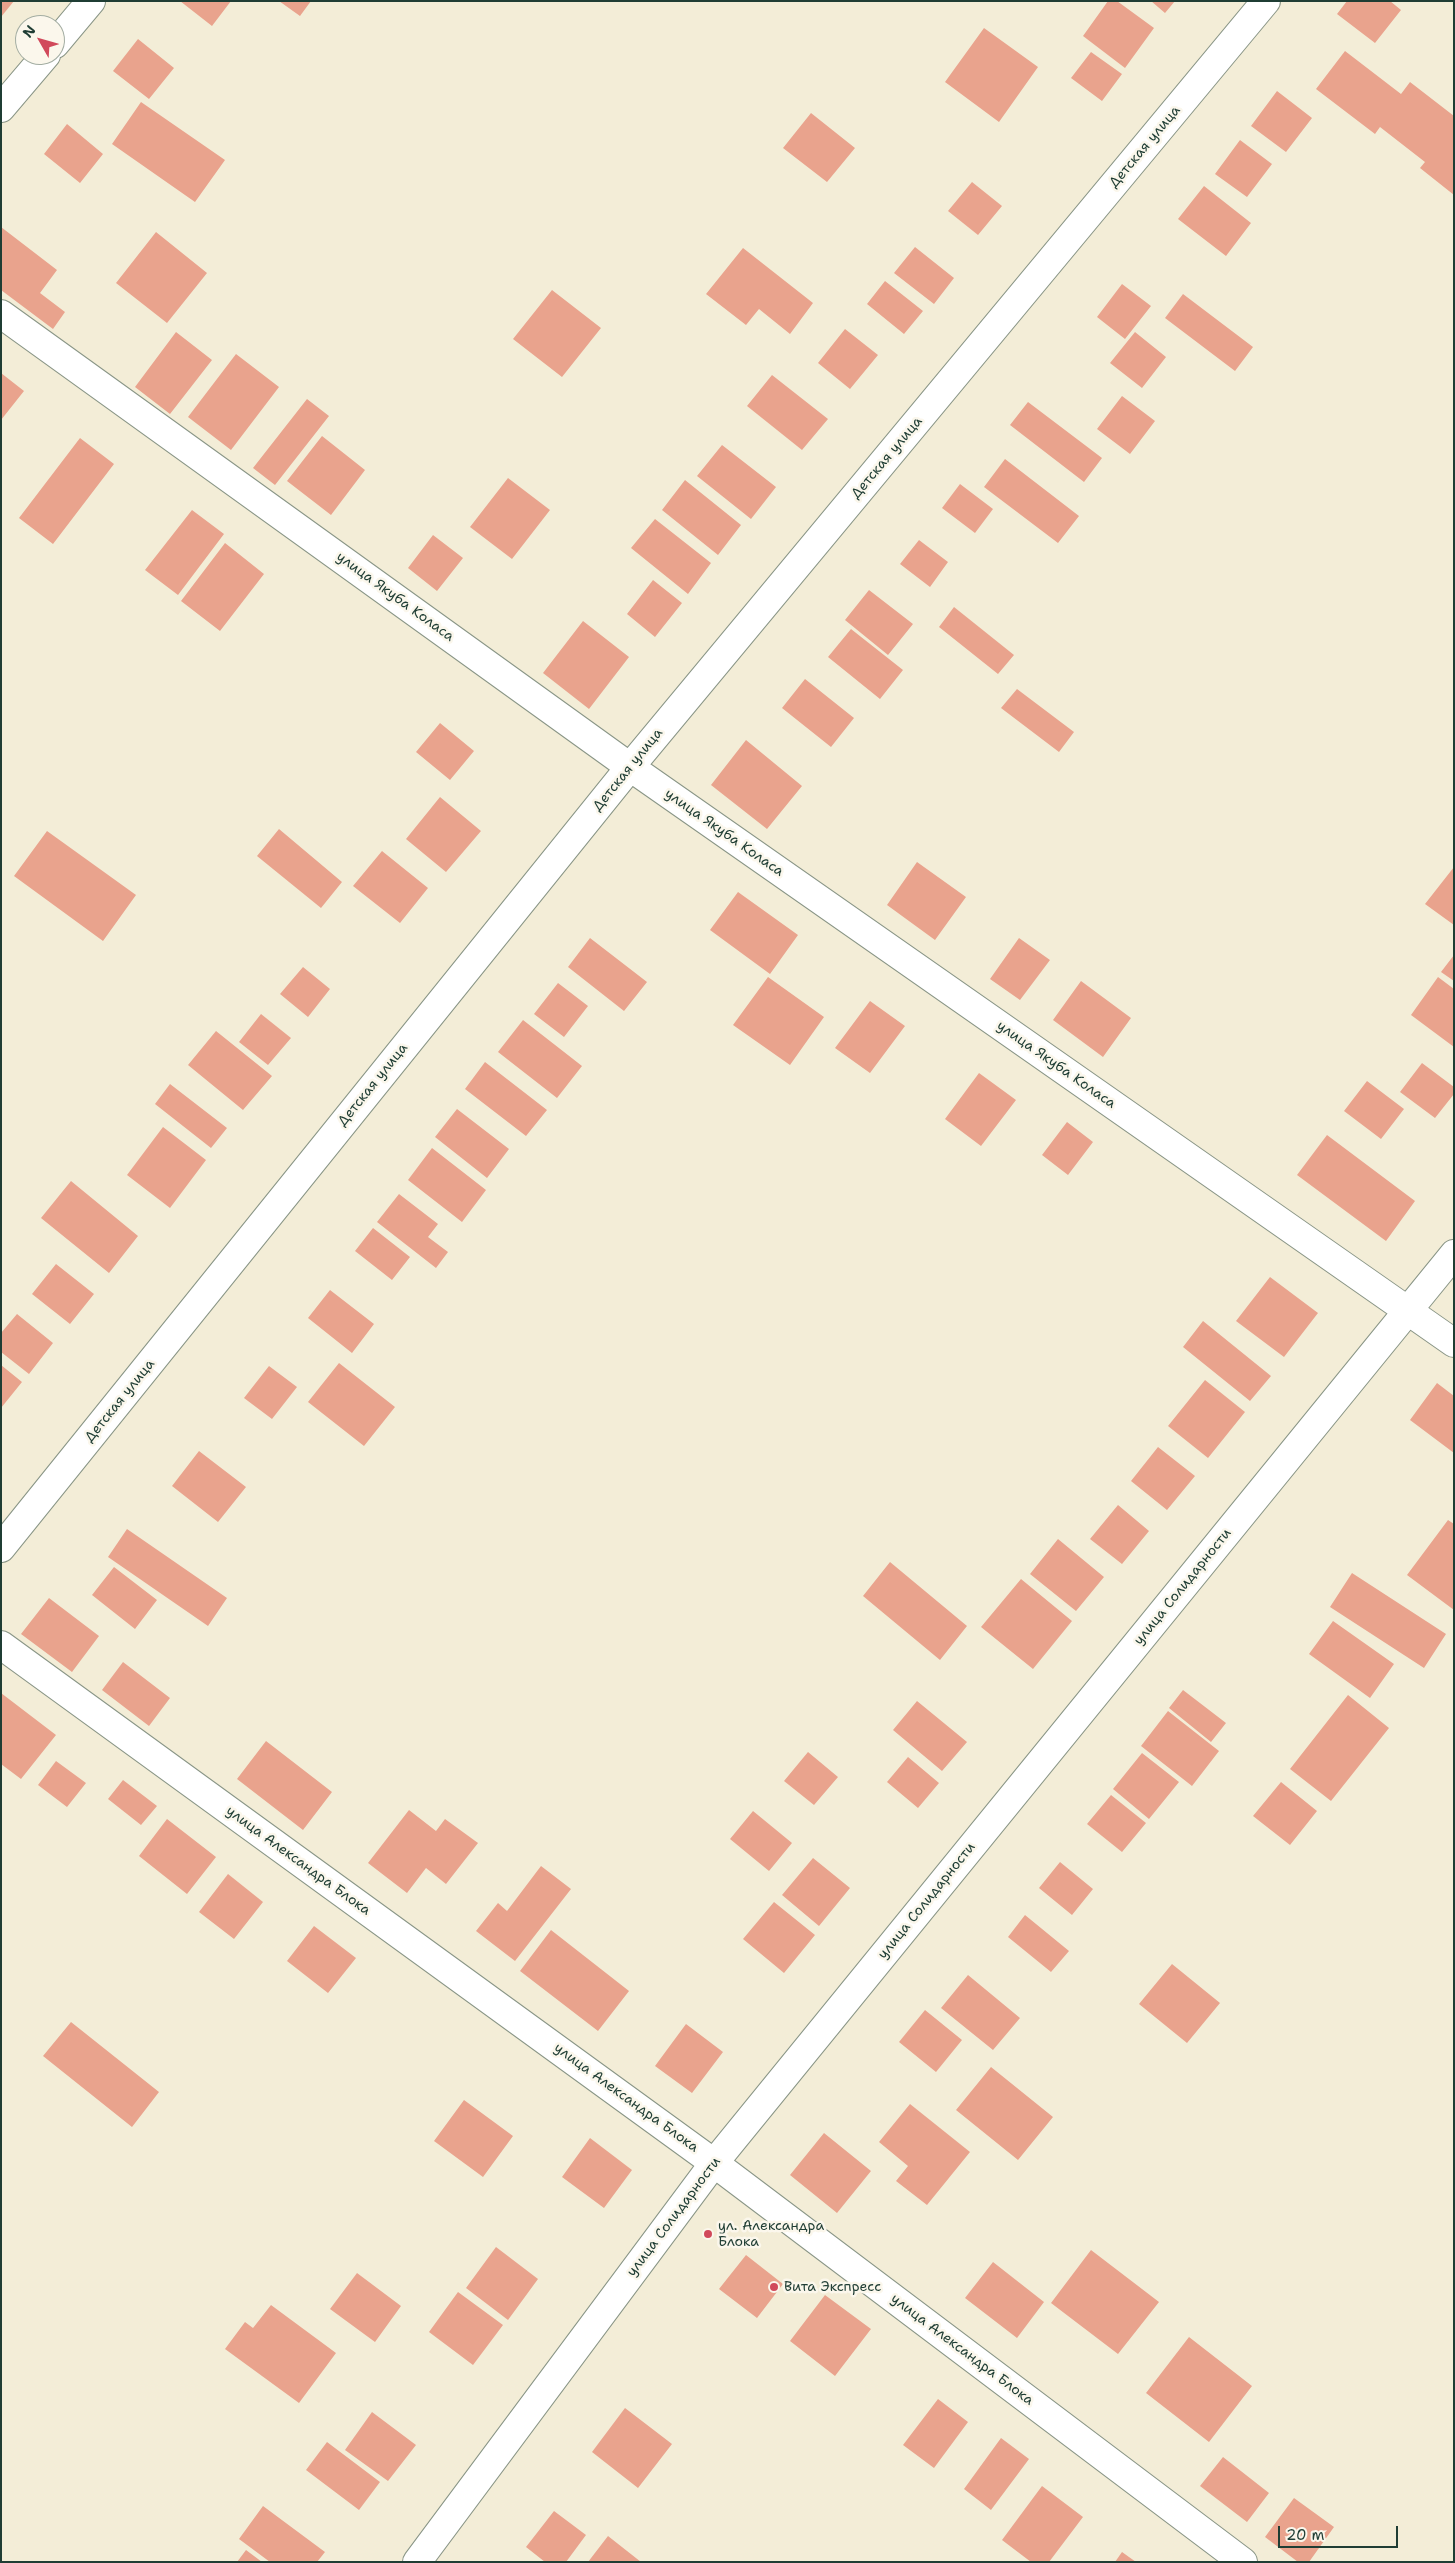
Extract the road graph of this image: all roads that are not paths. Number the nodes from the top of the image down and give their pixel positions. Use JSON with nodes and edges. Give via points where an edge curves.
{"nodes":[{"id":1,"x":91,"y":1,"type":"edge"},
{"id":2,"x":1266,"y":1,"type":"edge"},
{"id":3,"x":65,"y":32,"type":"edge"},
{"id":4,"x":38,"y":65,"type":"edge"},
{"id":5,"x":1,"y":108,"type":"edge"},
{"id":6,"x":1,"y":314,"type":"edge"},
{"id":7,"x":630,"y":767,"type":"junction"},
{"id":8,"x":1454,"y":1254,"type":"edge"},
{"id":9,"x":1407,"y":1312,"type":"junction"},
{"id":10,"x":1454,"y":1343,"type":"edge"},
{"id":11,"x":1,"y":1548,"type":"edge"},
{"id":12,"x":1,"y":1645,"type":"edge"},
{"id":13,"x":714,"y":2163,"type":"junction"},
{"id":14,"x":416,"y":2562,"type":"edge"},
{"id":15,"x":1242,"y":2562,"type":"edge"}],
"edges":[{"from":1,"to":3,"type":"street"},
{"from":2,"to":7,"type":"street","name":"Детская улица"},
{"from":4,"to":5,"type":"street"},
{"from":6,"to":7,"type":"street","name":"улица Якуба Коласа"},
{"from":7,"to":9,"type":"street","name":"улица Якуба Коласа"},
{"from":7,"to":11,"type":"street","name":"Детская улица"},
{"from":8,"to":9,"type":"street","name":"улица Солидарности"},
{"from":9,"to":10,"type":"street","name":"улица Якуба Коласа"},
{"from":9,"to":13,"type":"street","name":"улица Солидарности"},
{"from":12,"to":13,"type":"street","name":"улица Александра Блока"},
{"from":13,"to":14,"type":"street","name":"улица Солидарности"},
{"from":13,"to":15,"type":"street","name":"улица Александра Блока"}]}
